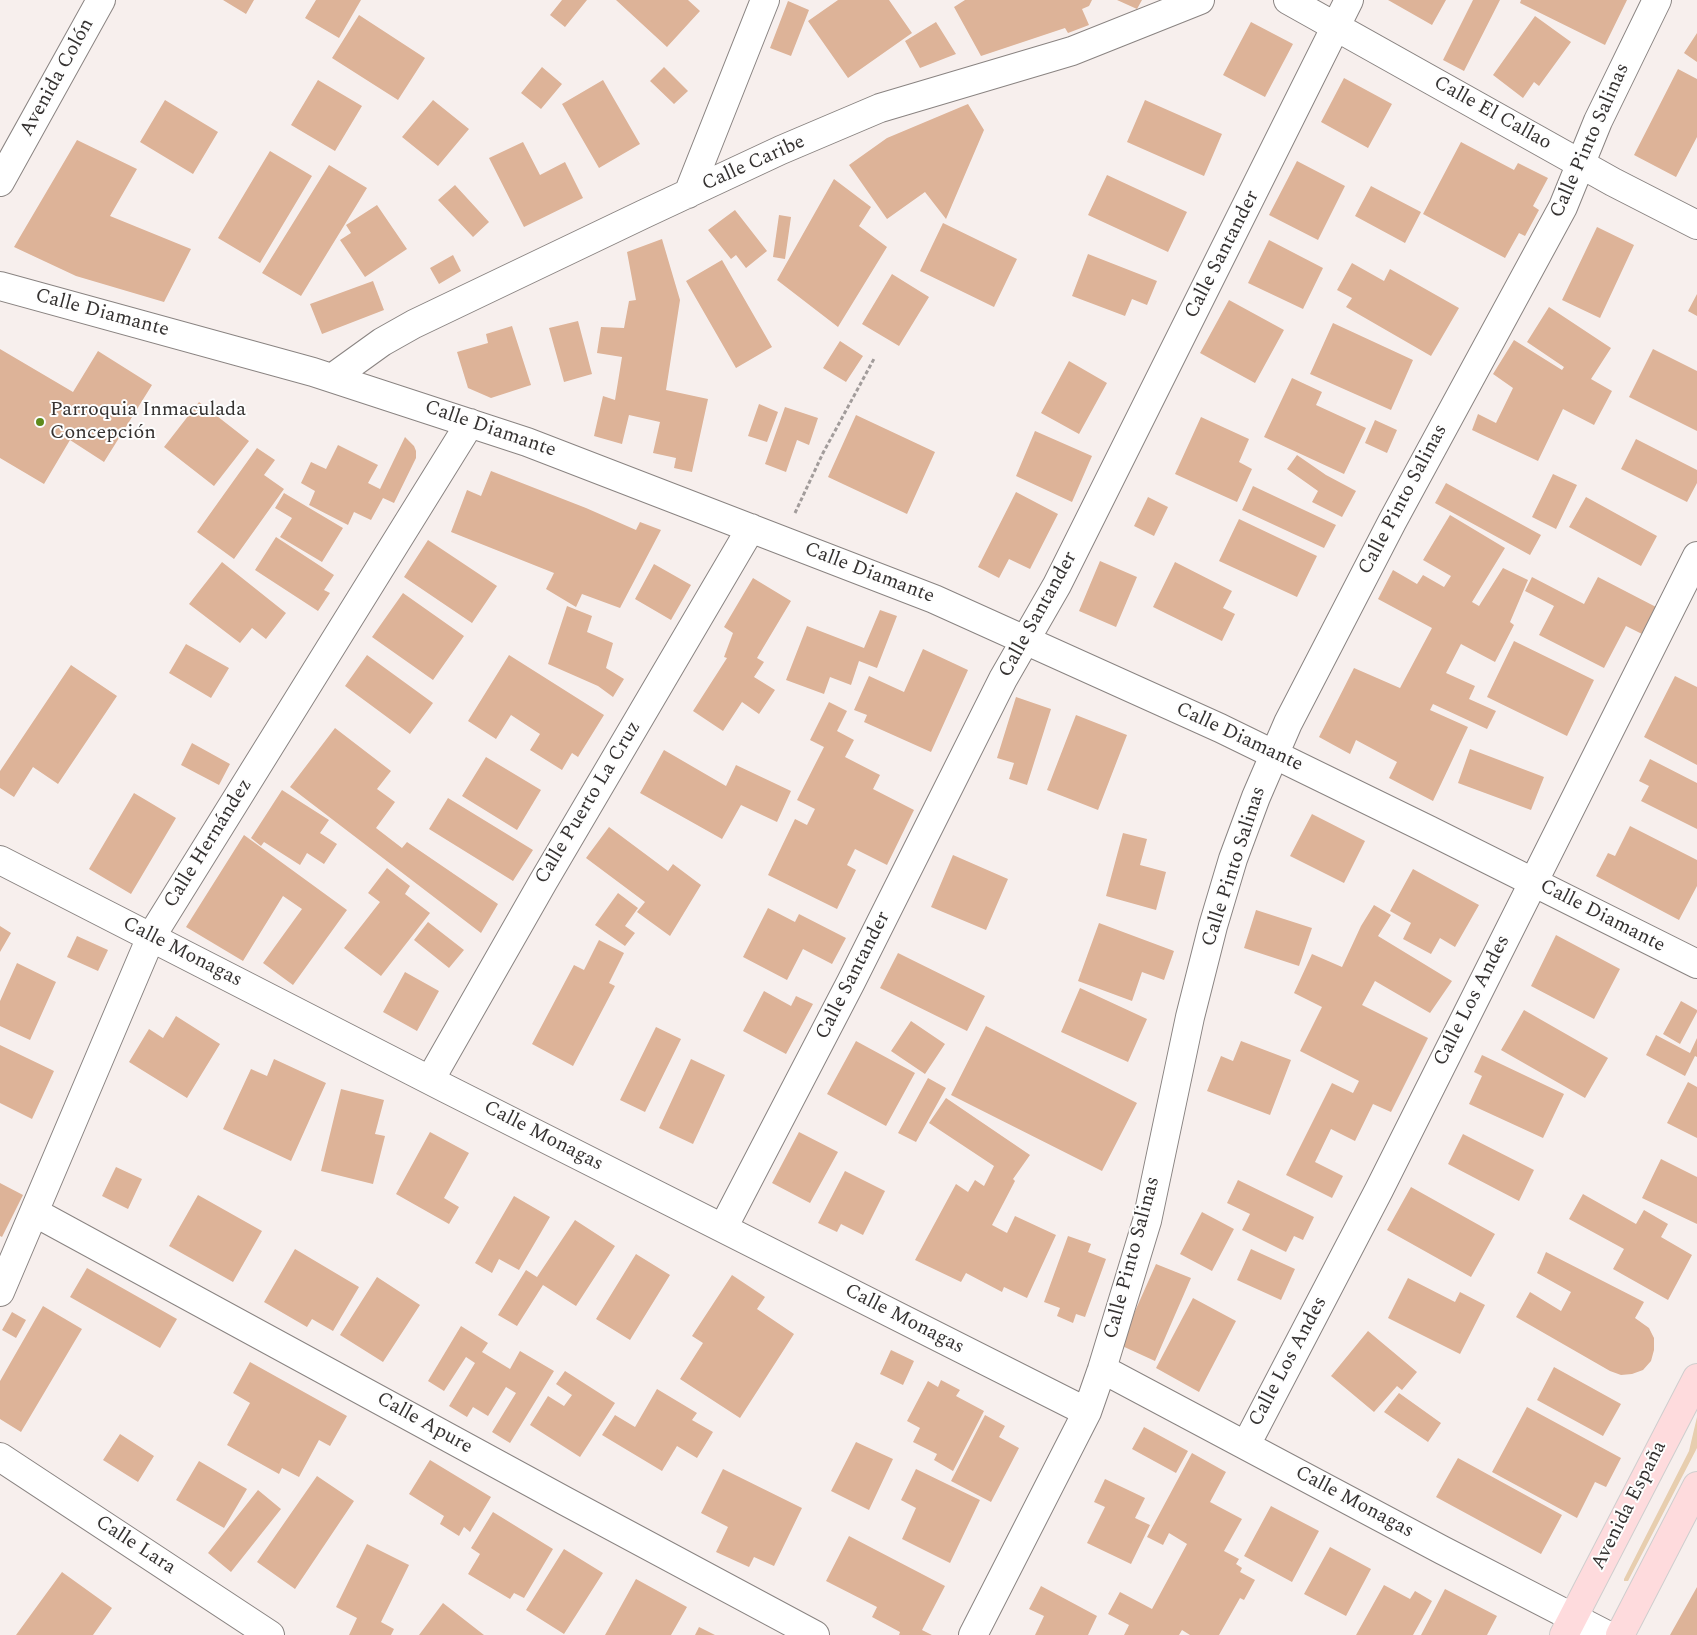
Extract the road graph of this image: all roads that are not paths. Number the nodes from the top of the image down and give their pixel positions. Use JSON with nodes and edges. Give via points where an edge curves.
{"nodes":[{"id":1,"x":101,"y":0,"type":"edge"},
{"id":2,"x":765,"y":0,"type":"edge"},
{"id":3,"x":1200,"y":0,"type":"edge"},
{"id":4,"x":1288,"y":0,"type":"edge"},
{"id":5,"x":1350,"y":0,"type":"edge"},
{"id":6,"x":1657,"y":0,"type":"edge"},
{"id":7,"x":1336,"y":27,"type":"junction"},
{"id":8,"x":1580,"y":164,"type":"junction"},
{"id":9,"x":0,"y":182,"type":"edge"},
{"id":10,"x":688,"y":194,"type":"junction"},
{"id":11,"x":1697,"y":225,"type":"edge"},
{"id":12,"x":0,"y":286,"type":"edge"},
{"id":13,"x":332,"y":378,"type":"junction"},
{"id":14,"x":470,"y":422,"type":"junction"},
{"id":15,"x":751,"y":528,"type":"junction"},
{"id":16,"x":1697,"y":556,"type":"edge"},
{"id":17,"x":1025,"y":640,"type":"junction"},
{"id":18,"x":1274,"y":754,"type":"junction"},
{"id":19,"x":0,"y":860,"type":"edge"},
{"id":20,"x":1533,"y":882,"type":"junction"},
{"id":21,"x":151,"y":937,"type":"junction"},
{"id":22,"x":1697,"y":964,"type":"edge"},
{"id":23,"x":430,"y":1080,"type":"junction"},
{"id":24,"x":34,"y":1212,"type":"junction"},
{"id":25,"x":723,"y":1228,"type":"junction"},
{"id":26,"x":0,"y":1292,"type":"edge"},
{"id":27,"x":1102,"y":1368,"type":"junction"},
{"id":28,"x":1697,"y":1378,"type":"edge"},
{"id":29,"x":1087,"y":1412,"type":"junction"},
{"id":30,"x":1246,"y":1445,"type":"junction"},
{"id":31,"x":0,"y":1457,"type":"edge"},
{"id":32,"x":1697,"y":1486,"type":"edge"},
{"id":33,"x":1568,"y":1626,"type":"edge"},
{"id":34,"x":270,"y":1635,"type":"edge"},
{"id":35,"x":815,"y":1635,"type":"edge"},
{"id":36,"x":973,"y":1635,"type":"edge"},
{"id":37,"x":1608,"y":1635,"type":"edge"},
{"id":38,"x":1620,"y":1635,"type":"edge"}],
"edges":[{"from":1,"to":9,"type":"street","name":"Avenida Colón"},
{"from":2,"to":10,"type":"street"},
{"from":3,"to":10,"type":"street","name":"Calle Caribe","via":[[1072,51],[880,108]]},
{"from":4,"to":7,"type":"street","name":"Calle El Callao"},
{"from":5,"to":7,"type":"street","name":"Calle Santander"},
{"from":6,"to":8,"type":"street","name":"Calle Pinto Salinas"},
{"from":7,"to":8,"type":"street","name":"Calle El Callao"},
{"from":7,"to":17,"type":"street","name":"Calle Santander","via":[[1057,585]]},
{"from":8,"to":11,"type":"street","name":"Calle El Callao"},
{"from":8,"to":18,"type":"street","name":"Calle Pinto Salinas","via":[[1563,207],[1392,522]]},
{"from":10,"to":13,"type":"street","name":"Calle Caribe","via":[[414,324],[382,342]]},
{"from":12,"to":13,"type":"street","name":"Calle Diamante"},
{"from":13,"to":14,"type":"street","name":"Calle Diamante"},
{"from":14,"to":15,"type":"street","name":"Calle Diamante"},
{"from":14,"to":21,"type":"street","name":"Calle Hernández"},
{"from":15,"to":17,"type":"street","name":"Calle Diamante","via":[[934,599]]},
{"from":15,"to":23,"type":"street","name":"Calle Puerto La Cruz"},
{"from":16,"to":20,"type":"street","name":"Calle Los Andes"},
{"from":17,"to":18,"type":"street","name":"Calle Diamante"},
{"from":17,"to":25,"type":"street","name":"Calle Santander"},
{"from":18,"to":20,"type":"street","name":"Calle Diamante"},
{"from":18,"to":27,"type":"street","name":"Calle Pinto Salinas","via":[[1233,859],[1213,926],[1190,1017],[1147,1221]]},
{"from":19,"to":21,"type":"street","name":"Calle Monagas"},
{"from":20,"to":22,"type":"street","name":"Calle Diamante"},
{"from":20,"to":30,"type":"street","name":"Calle Los Andes","via":[[1379,1190]]},
{"from":21,"to":23,"type":"street","name":"Calle Monagas"},
{"from":21,"to":24,"type":"street","name":"Calle Hernández"},
{"from":23,"to":25,"type":"street","name":"Calle Monagas"},
{"from":24,"to":26,"type":"street","name":"Calle Hernández"},
{"from":24,"to":35,"type":"street","name":"Calle Apure"},
{"from":25,"to":29,"type":"street","name":"Calle Monagas"},
{"from":27,"to":29,"type":"street","name":"Calle Pinto Salinas"},
{"from":27,"to":30,"type":"street","name":"Calle Monagas"},
{"from":28,"to":33,"type":"main road","name":"Avenida España"},
{"from":29,"to":36,"type":"street","name":"Calle Pinto Salinas"},
{"from":30,"to":33,"type":"street","name":"Calle Monagas","via":[[1442,1550]]},
{"from":31,"to":34,"type":"street","name":"Calle Lara"},
{"from":32,"to":38,"type":"main road"},
{"from":33,"to":37,"type":"street","name":"Calle Monagas"}]}
